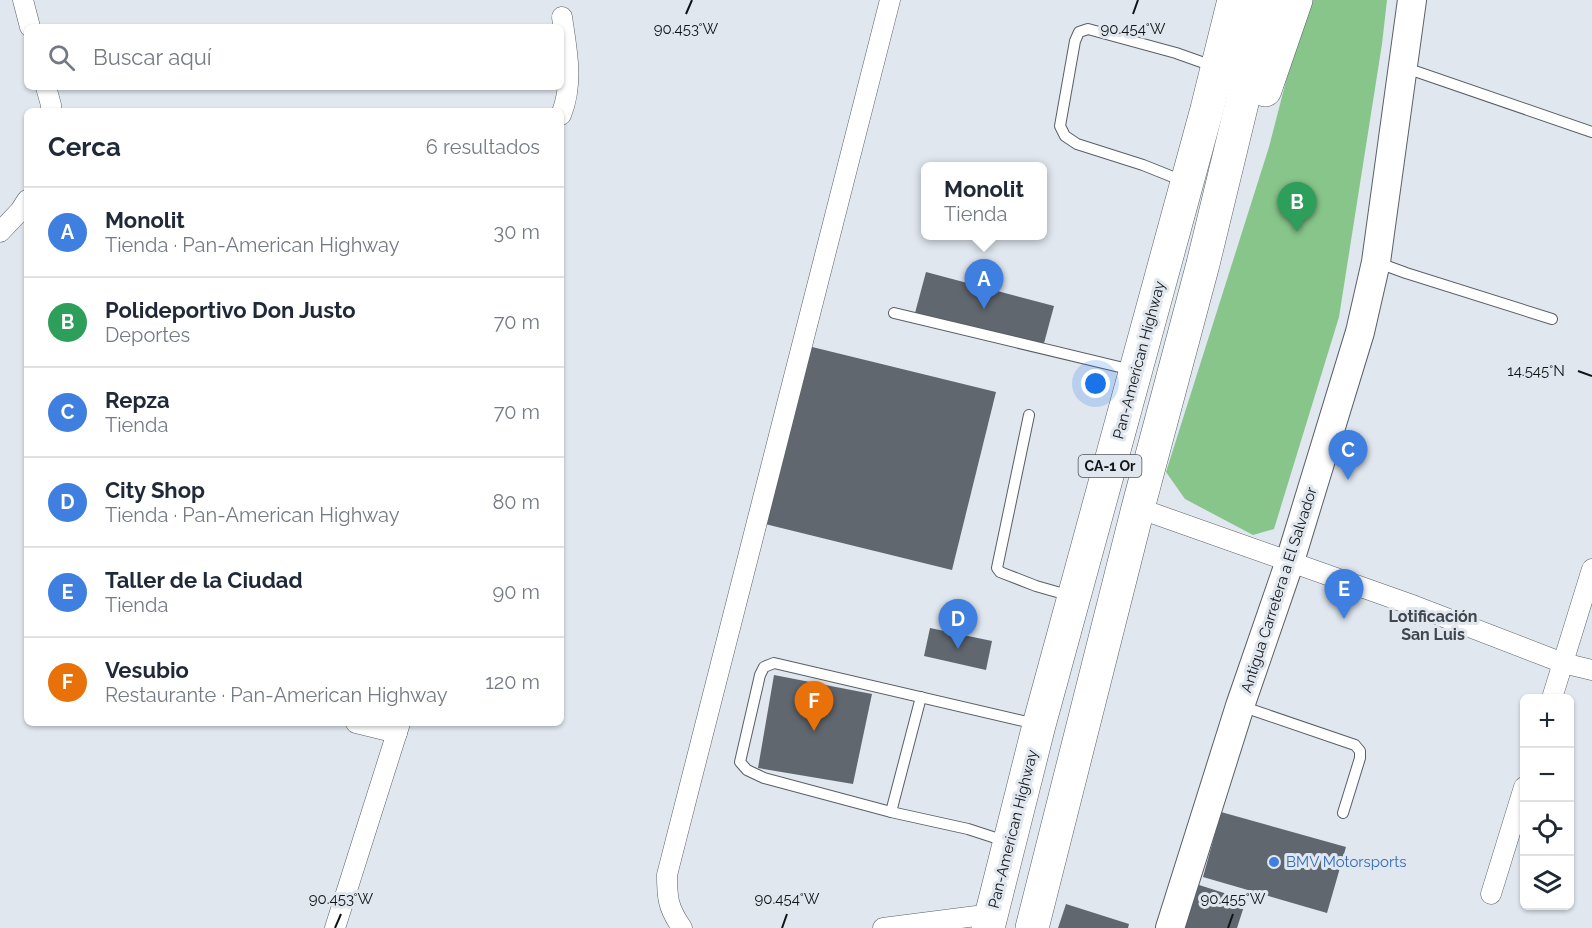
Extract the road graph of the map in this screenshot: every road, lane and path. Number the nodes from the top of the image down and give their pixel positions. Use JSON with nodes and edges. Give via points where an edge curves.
{"nodes":[{"id":1,"x":23,"y":0,"type":"edge"},
{"id":2,"x":890,"y":0,"type":"edge"},
{"id":3,"x":1214,"y":0,"type":"edge"},
{"id":4,"x":1234,"y":0,"type":"edge"},
{"id":5,"x":1267,"y":0,"type":"edge"},
{"id":6,"x":1296,"y":0,"type":"edge"},
{"id":7,"x":1412,"y":0,"type":"edge"},
{"id":8,"x":562,"y":17,"type":"dead end"},
{"id":9,"x":29,"y":24,"type":"edge"},
{"id":10,"x":563,"y":24,"type":"edge"},
{"id":11,"x":564,"y":31,"type":"edge"},
{"id":12,"x":1207,"y":64,"type":"junction"},
{"id":13,"x":1403,"y":67,"type":"junction"},
{"id":14,"x":47,"y":90,"type":"edge"},
{"id":15,"x":51,"y":108,"type":"edge"},
{"id":16,"x":564,"y":108,"type":"edge"},
{"id":17,"x":1207,"y":109,"type":"junction"},
{"id":18,"x":1592,"y":132,"type":"edge"},
{"id":19,"x":1184,"y":195,"type":"junction"},
{"id":20,"x":24,"y":205,"type":"edge"},
{"id":21,"x":1215,"y":215,"type":"junction"},
{"id":22,"x":0,"y":232,"type":"edge"},
{"id":23,"x":1376,"y":262,"type":"junction"},
{"id":24,"x":1203,"y":264,"type":"junction"},
{"id":25,"x":894,"y":313,"type":"dead end"},
{"id":26,"x":1552,"y":319,"type":"dead end"},
{"id":27,"x":1136,"y":371,"type":"junction"},
{"id":28,"x":1029,"y":415,"type":"dead end"},
{"id":29,"x":1138,"y":508,"type":"junction"},
{"id":30,"x":1290,"y":561,"type":"junction"},
{"id":31,"x":1592,"y":569,"type":"edge"},
{"id":32,"x":1074,"y":596,"type":"junction"},
{"id":33,"x":1563,"y":663,"type":"junction"},
{"id":34,"x":1592,"y":670,"type":"edge"},
{"id":35,"x":1554,"y":694,"type":"edge"},
{"id":36,"x":921,"y":697,"type":"junction"},
{"id":37,"x":1240,"y":706,"type":"junction"},
{"id":38,"x":1039,"y":725,"type":"junction"},
{"id":39,"x":381,"y":726,"type":"edge"},
{"id":40,"x":398,"y":728,"type":"edge"},
{"id":41,"x":1520,"y":800,"type":"edge"},
{"id":42,"x":891,"y":812,"type":"junction"},
{"id":43,"x":1343,"y":813,"type":"dead end"},
{"id":44,"x":1010,"y":843,"type":"junction"},
{"id":45,"x":1491,"y":894,"type":"dead end"},
{"id":46,"x":991,"y":915,"type":"edge"},
{"id":47,"x":1034,"y":921,"type":"edge"},
{"id":48,"x":335,"y":928,"type":"edge"},
{"id":49,"x":682,"y":928,"type":"edge"},
{"id":50,"x":883,"y":928,"type":"edge"},
{"id":51,"x":1170,"y":928,"type":"edge"}],
"edges":[{"from":1,"to":9,"type":"street"},
{"from":2,"to":49,"type":"street","via":[[667,874],[667,896]]},
{"from":3,"to":12,"type":"highway"},
{"from":4,"to":17,"type":"highway","name":"Pan-American Highway","number":"CA-1 Or"},
{"from":5,"to":21,"type":"highway","number":"CA-1 Or"},
{"from":6,"to":24,"type":"highway"},
{"from":7,"to":13,"type":"street","name":"Antigua Carretera a El Salvador"},
{"from":8,"to":10,"type":"street"},
{"from":11,"to":16,"type":"street","via":[[569,66]]},
{"from":12,"to":17,"type":"highway"},
{"from":12,"to":19,"type":"lane","via":[[1088,29],[1079,32],[1060,126],[1065,136],[1077,144],[1143,165]]},
{"from":13,"to":18,"type":"lane"},
{"from":13,"to":23,"type":"street","name":"Antigua Carretera a El Salvador"},
{"from":14,"to":15,"type":"street"},
{"from":17,"to":19,"type":"highway","name":"Pan-American Highway","number":"CA-1 Or"},
{"from":19,"to":21,"type":"highway"},
{"from":19,"to":27,"type":"highway","name":"Pan-American Highway","number":"CA-1 Or"},
{"from":20,"to":22,"type":"street"},
{"from":21,"to":24,"type":"highway","number":"CA-1 Or"},
{"from":23,"to":26,"type":"lane"},
{"from":23,"to":30,"type":"street","name":"Antigua Carretera a El Salvador","via":[[1360,332]]},
{"from":24,"to":29,"type":"highway","number":"CA-1 Or"},
{"from":25,"to":27,"type":"lane"},
{"from":27,"to":32,"type":"highway","name":"Pan-American Highway","number":"CA-1 Or"},
{"from":28,"to":32,"type":"lane","via":[[997,568],[1036,586]]},
{"from":29,"to":30,"type":"street"},
{"from":29,"to":47,"type":"highway","number":"CA-1 Or"},
{"from":30,"to":33,"type":"street"},
{"from":30,"to":37,"type":"street","name":"Antigua Carretera a El Salvador"},
{"from":31,"to":33,"type":"street"},
{"from":32,"to":38,"type":"highway","name":"Pan-American Highway","number":"CA-1 Or"},
{"from":33,"to":34,"type":"street"},
{"from":33,"to":35,"type":"street"},
{"from":36,"to":38,"type":"lane"},
{"from":36,"to":42,"type":"lane"},
{"from":36,"to":42,"type":"lane","via":[[774,663],[764,667],[760,675],[740,762],[747,770]]},
{"from":37,"to":43,"type":"lane","via":[[1355,745],[1360,758]]},
{"from":37,"to":51,"type":"street","name":"Antigua Carretera a El Salvador"},
{"from":38,"to":44,"type":"highway","name":"Pan-American Highway","number":"CA-1 Or"},
{"from":39,"to":40,"type":"street"},
{"from":40,"to":48,"type":"street"},
{"from":41,"to":45,"type":"street"},
{"from":42,"to":44,"type":"lane"},
{"from":44,"to":46,"type":"highway","name":"Pan-American Highway","number":"CA-1 Or"},
{"from":46,"to":47,"type":"highway"},
{"from":46,"to":50,"type":"street"}]}
